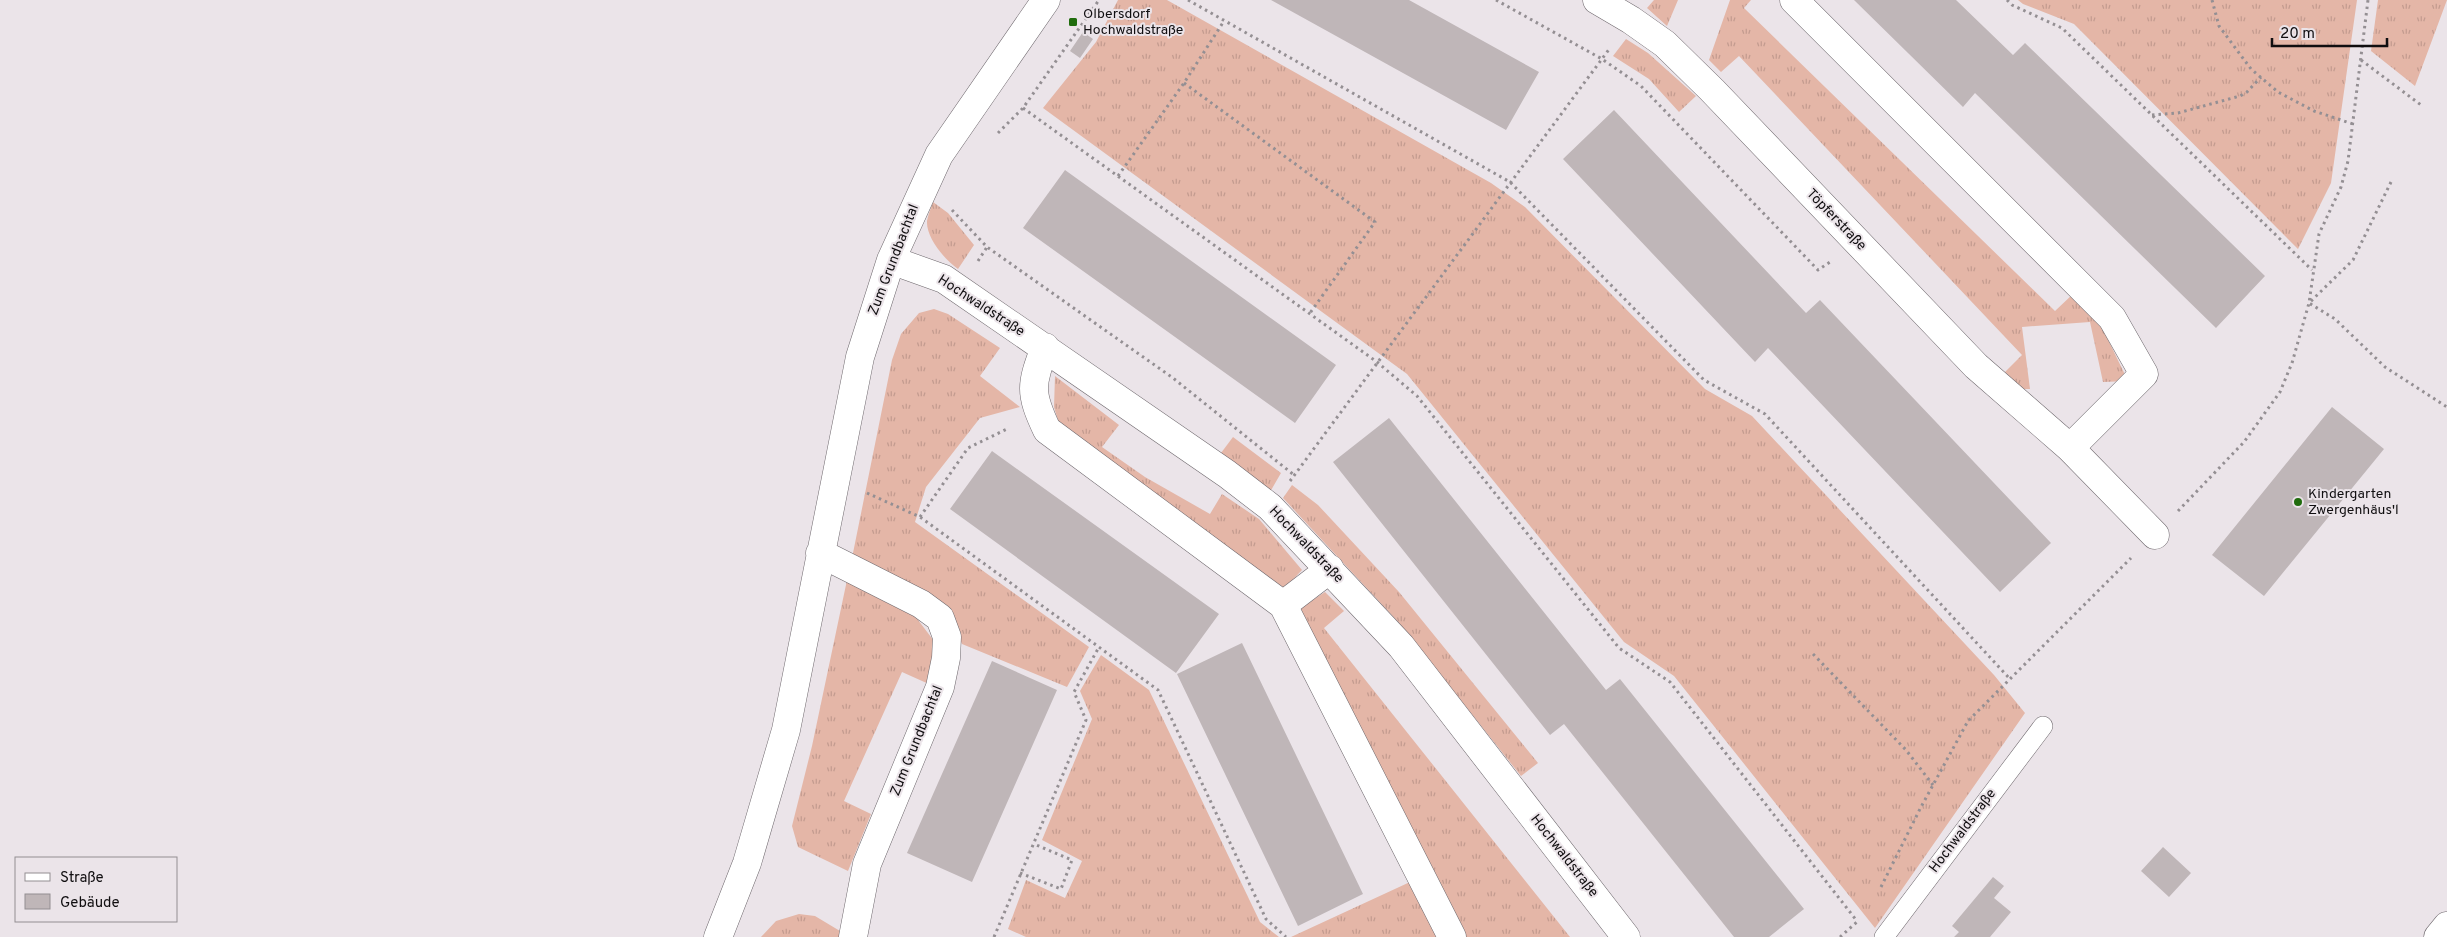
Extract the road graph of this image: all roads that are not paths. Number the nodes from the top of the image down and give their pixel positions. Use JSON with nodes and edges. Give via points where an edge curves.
{"nodes":[{"id":1,"x":1046,"y":0,"type":"edge"},
{"id":2,"x":1597,"y":0,"type":"edge"},
{"id":3,"x":1794,"y":0,"type":"edge"},
{"id":4,"x":891,"y":260,"type":"junction"},
{"id":5,"x":1045,"y":347,"type":"junction"},
{"id":6,"x":2070,"y":448,"type":"junction"},
{"id":7,"x":2155,"y":535,"type":"road end"},
{"id":8,"x":820,"y":553,"type":"junction"},
{"id":9,"x":1330,"y":569,"type":"junction"},
{"id":10,"x":1282,"y":605,"type":"junction"},
{"id":11,"x":2043,"y":726,"type":"dead end"},
{"id":12,"x":2447,"y":926,"type":"edge"},
{"id":13,"x":718,"y":937,"type":"edge"},
{"id":14,"x":854,"y":937,"type":"edge"},
{"id":15,"x":1452,"y":937,"type":"edge"},
{"id":16,"x":1626,"y":937,"type":"edge"},
{"id":17,"x":1884,"y":937,"type":"edge"},
{"id":18,"x":2438,"y":937,"type":"edge"}],
"edges":[{"from":1,"to":4,"type":"street","name":"Zum Grundbachtal","via":[[939,155]]},
{"from":2,"to":6,"type":"street","name":"Töpferstraße","via":[[1665,44],[1976,366]]},
{"from":3,"to":6,"type":"street","via":[[2112,318],[2144,374]]},
{"from":4,"to":5,"type":"street","name":"Hochwaldstraße","via":[[944,279]]},
{"from":4,"to":8,"type":"street","name":"Zum Grundbachtal","via":[[860,357]]},
{"from":5,"to":9,"type":"street","name":"Hochwaldstraße","via":[[1270,507]]},
{"from":5,"to":10,"type":"street","via":[[1034,378],[1034,404],[1047,430]]},
{"from":6,"to":7,"type":"street","name":"Töpferstraße"},
{"from":8,"to":13,"type":"street","name":"Zum Grundbachtal","via":[[786,730],[747,863]]},
{"from":8,"to":14,"type":"street","name":"Zum Grundbachtal","via":[[922,604],[940,618],[947,637],[940,687],[867,864]]},
{"from":9,"to":10,"type":"street"},
{"from":9,"to":16,"type":"street","name":"Hochwaldstraße","via":[[1402,646]]},
{"from":10,"to":15,"type":"street"},
{"from":11,"to":17,"type":"lane","name":"Hochwaldstraße"},
{"from":12,"to":18,"type":"street"}]}
